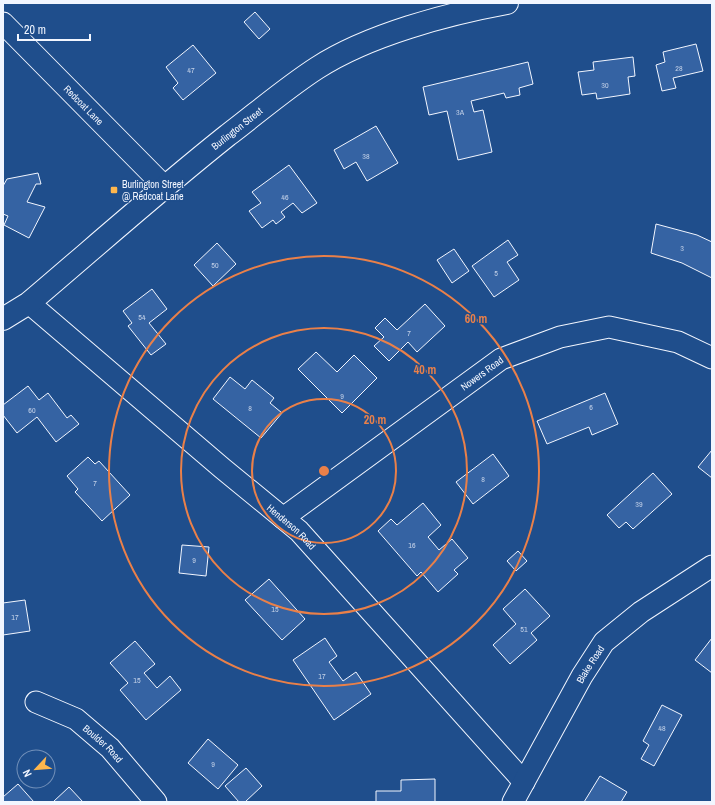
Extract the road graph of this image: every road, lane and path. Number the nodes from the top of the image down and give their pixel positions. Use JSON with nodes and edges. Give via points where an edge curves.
{"nodes":[{"id":1,"x":507,"y":3,"type":"edge"},
{"id":2,"x":3,"y":24,"type":"edge"},
{"id":3,"x":165,"y":187,"type":"junction"},
{"id":4,"x":29,"y":303,"type":"junction"},
{"id":5,"x":3,"y":319,"type":"edge"},
{"id":6,"x":712,"y":358,"type":"edge"},
{"id":7,"x":283,"y":518,"type":"junction"},
{"id":8,"x":712,"y":566,"type":"edge"},
{"id":9,"x":36,"y":702,"type":"dead end"},
{"id":10,"x":524,"y":782,"type":"junction"},
{"id":11,"x":156,"y":802,"type":"edge"},
{"id":12,"x":513,"y":802,"type":"edge"}],
"edges":[{"from":1,"to":3,"type":"main road","name":"Burlington Street","via":[[469,10],[416,26],[360,47],[318,68],[254,114]]},
{"from":2,"to":3,"type":"street","name":"Redcoat Lane"},
{"from":3,"to":4,"type":"main road","name":"Burlington Street"},
{"from":4,"to":5,"type":"main road","name":"Burlington Street"},
{"from":4,"to":7,"type":"street","name":"Henderson Road"},
{"from":6,"to":7,"type":"street","name":"Nowers Road","via":[[678,342],[609,327],[560,337],[501,359]]},
{"from":7,"to":10,"type":"street","name":"Henderson Road","via":[[299,531]]},
{"from":8,"to":10,"type":"street","name":"Blake Road","via":[[641,612],[604,642],[582,676]]},
{"from":9,"to":11,"type":"street","name":"Boulder Road","via":[[76,719],[110,748]]},
{"from":10,"to":12,"type":"street","name":"Blake Road"}]}
